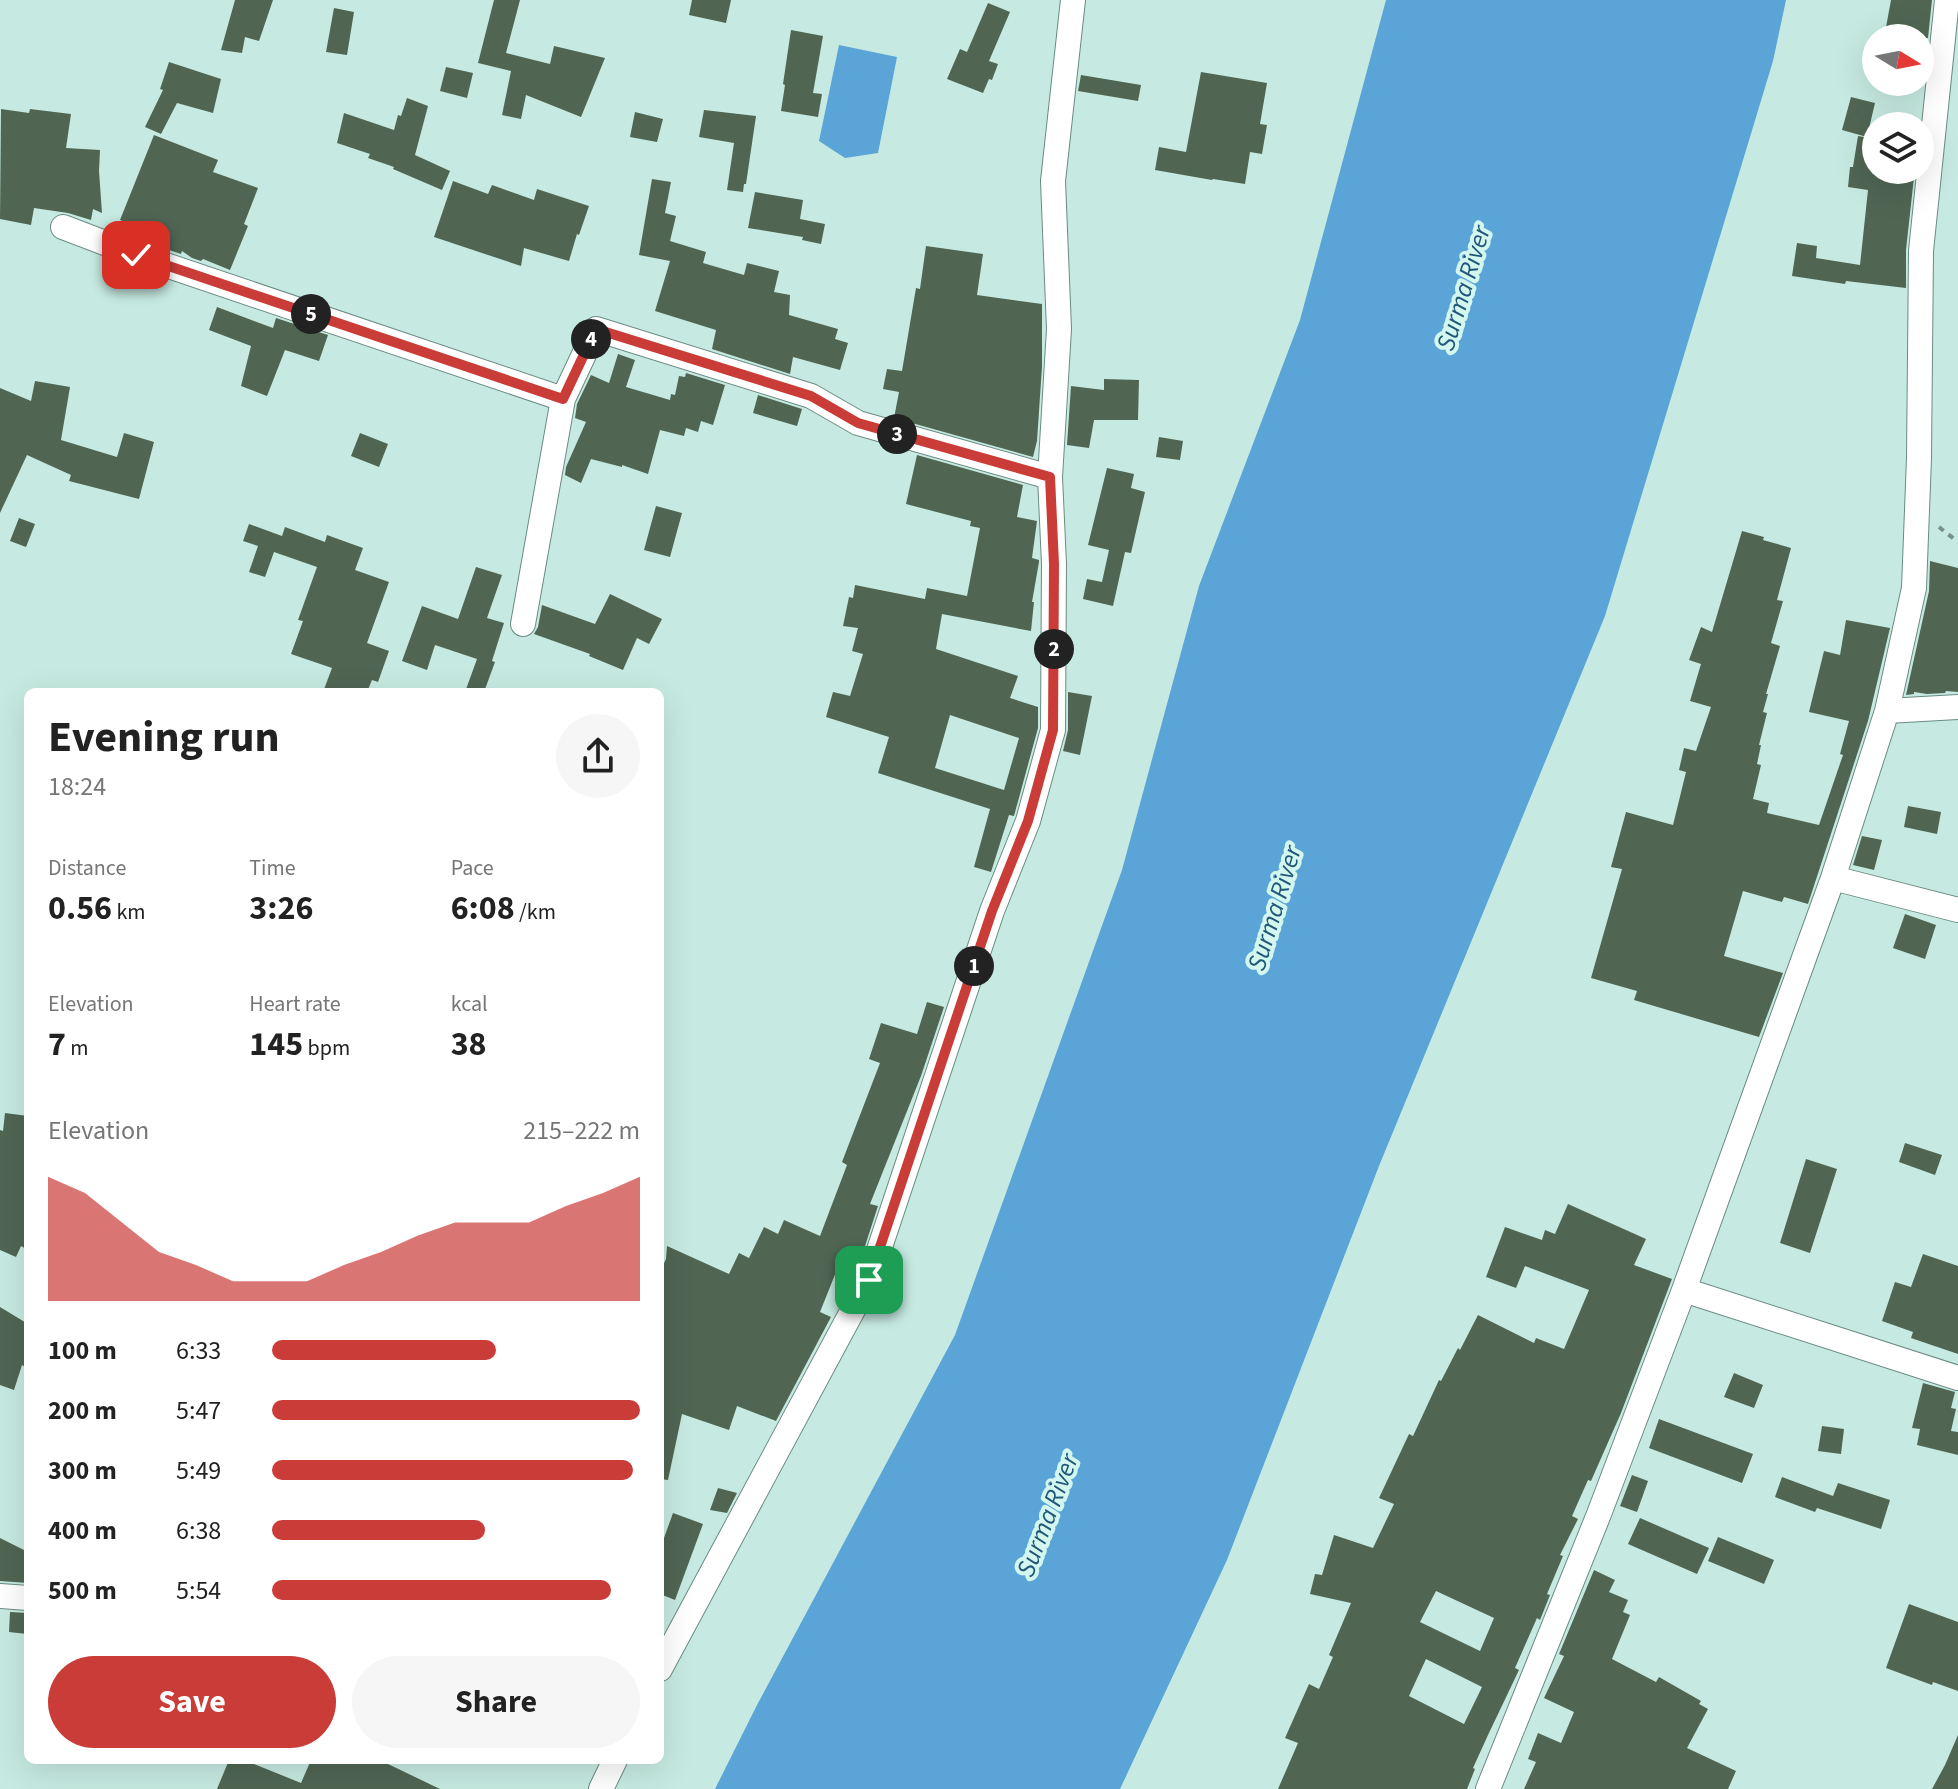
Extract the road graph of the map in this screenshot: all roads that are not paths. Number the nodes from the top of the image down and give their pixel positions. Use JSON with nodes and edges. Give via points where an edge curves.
{"nodes":[{"id":1,"x":1073,"y":0,"type":"edge"},
{"id":2,"x":1947,"y":0,"type":"edge"},
{"id":3,"x":63,"y":227,"type":"dead end"},
{"id":4,"x":563,"y":399,"type":"junction"},
{"id":5,"x":1050,"y":477,"type":"junction"},
{"id":6,"x":523,"y":624,"type":"dead end"},
{"id":7,"x":1958,"y":707,"type":"edge"},
{"id":8,"x":1887,"y":711,"type":"junction"},
{"id":9,"x":1833,"y":878,"type":"junction"},
{"id":10,"x":1958,"y":910,"type":"edge"},
{"id":11,"x":1684,"y":1290,"type":"junction"},
{"id":12,"x":1958,"y":1378,"type":"edge"},
{"id":13,"x":0,"y":1596,"type":"edge"},
{"id":14,"x":24,"y":1598,"type":"edge"},
{"id":15,"x":664,"y":1662,"type":"edge"},
{"id":16,"x":613,"y":1764,"type":"edge"},
{"id":17,"x":601,"y":1789,"type":"edge"},
{"id":18,"x":1488,"y":1789,"type":"edge"}],
"edges":[{"from":1,"to":5,"type":"street","via":[[1053,181],[1059,329]]},
{"from":2,"to":8,"type":"street","via":[[1921,251],[1914,588]]},
{"from":3,"to":4,"type":"street"},
{"from":4,"to":5,"type":"street","via":[[596,329],[811,396],[858,423]]},
{"from":4,"to":6,"type":"street"},
{"from":5,"to":15,"type":"street","via":[[1053,730],[1028,821],[992,911],[869,1280]]},
{"from":7,"to":8,"type":"street"},
{"from":8,"to":9,"type":"street"},
{"from":9,"to":10,"type":"street"},
{"from":9,"to":11,"type":"street"},
{"from":11,"to":12,"type":"street"},
{"from":11,"to":18,"type":"street"},
{"from":13,"to":14,"type":"street"},
{"from":16,"to":17,"type":"street"}]}
